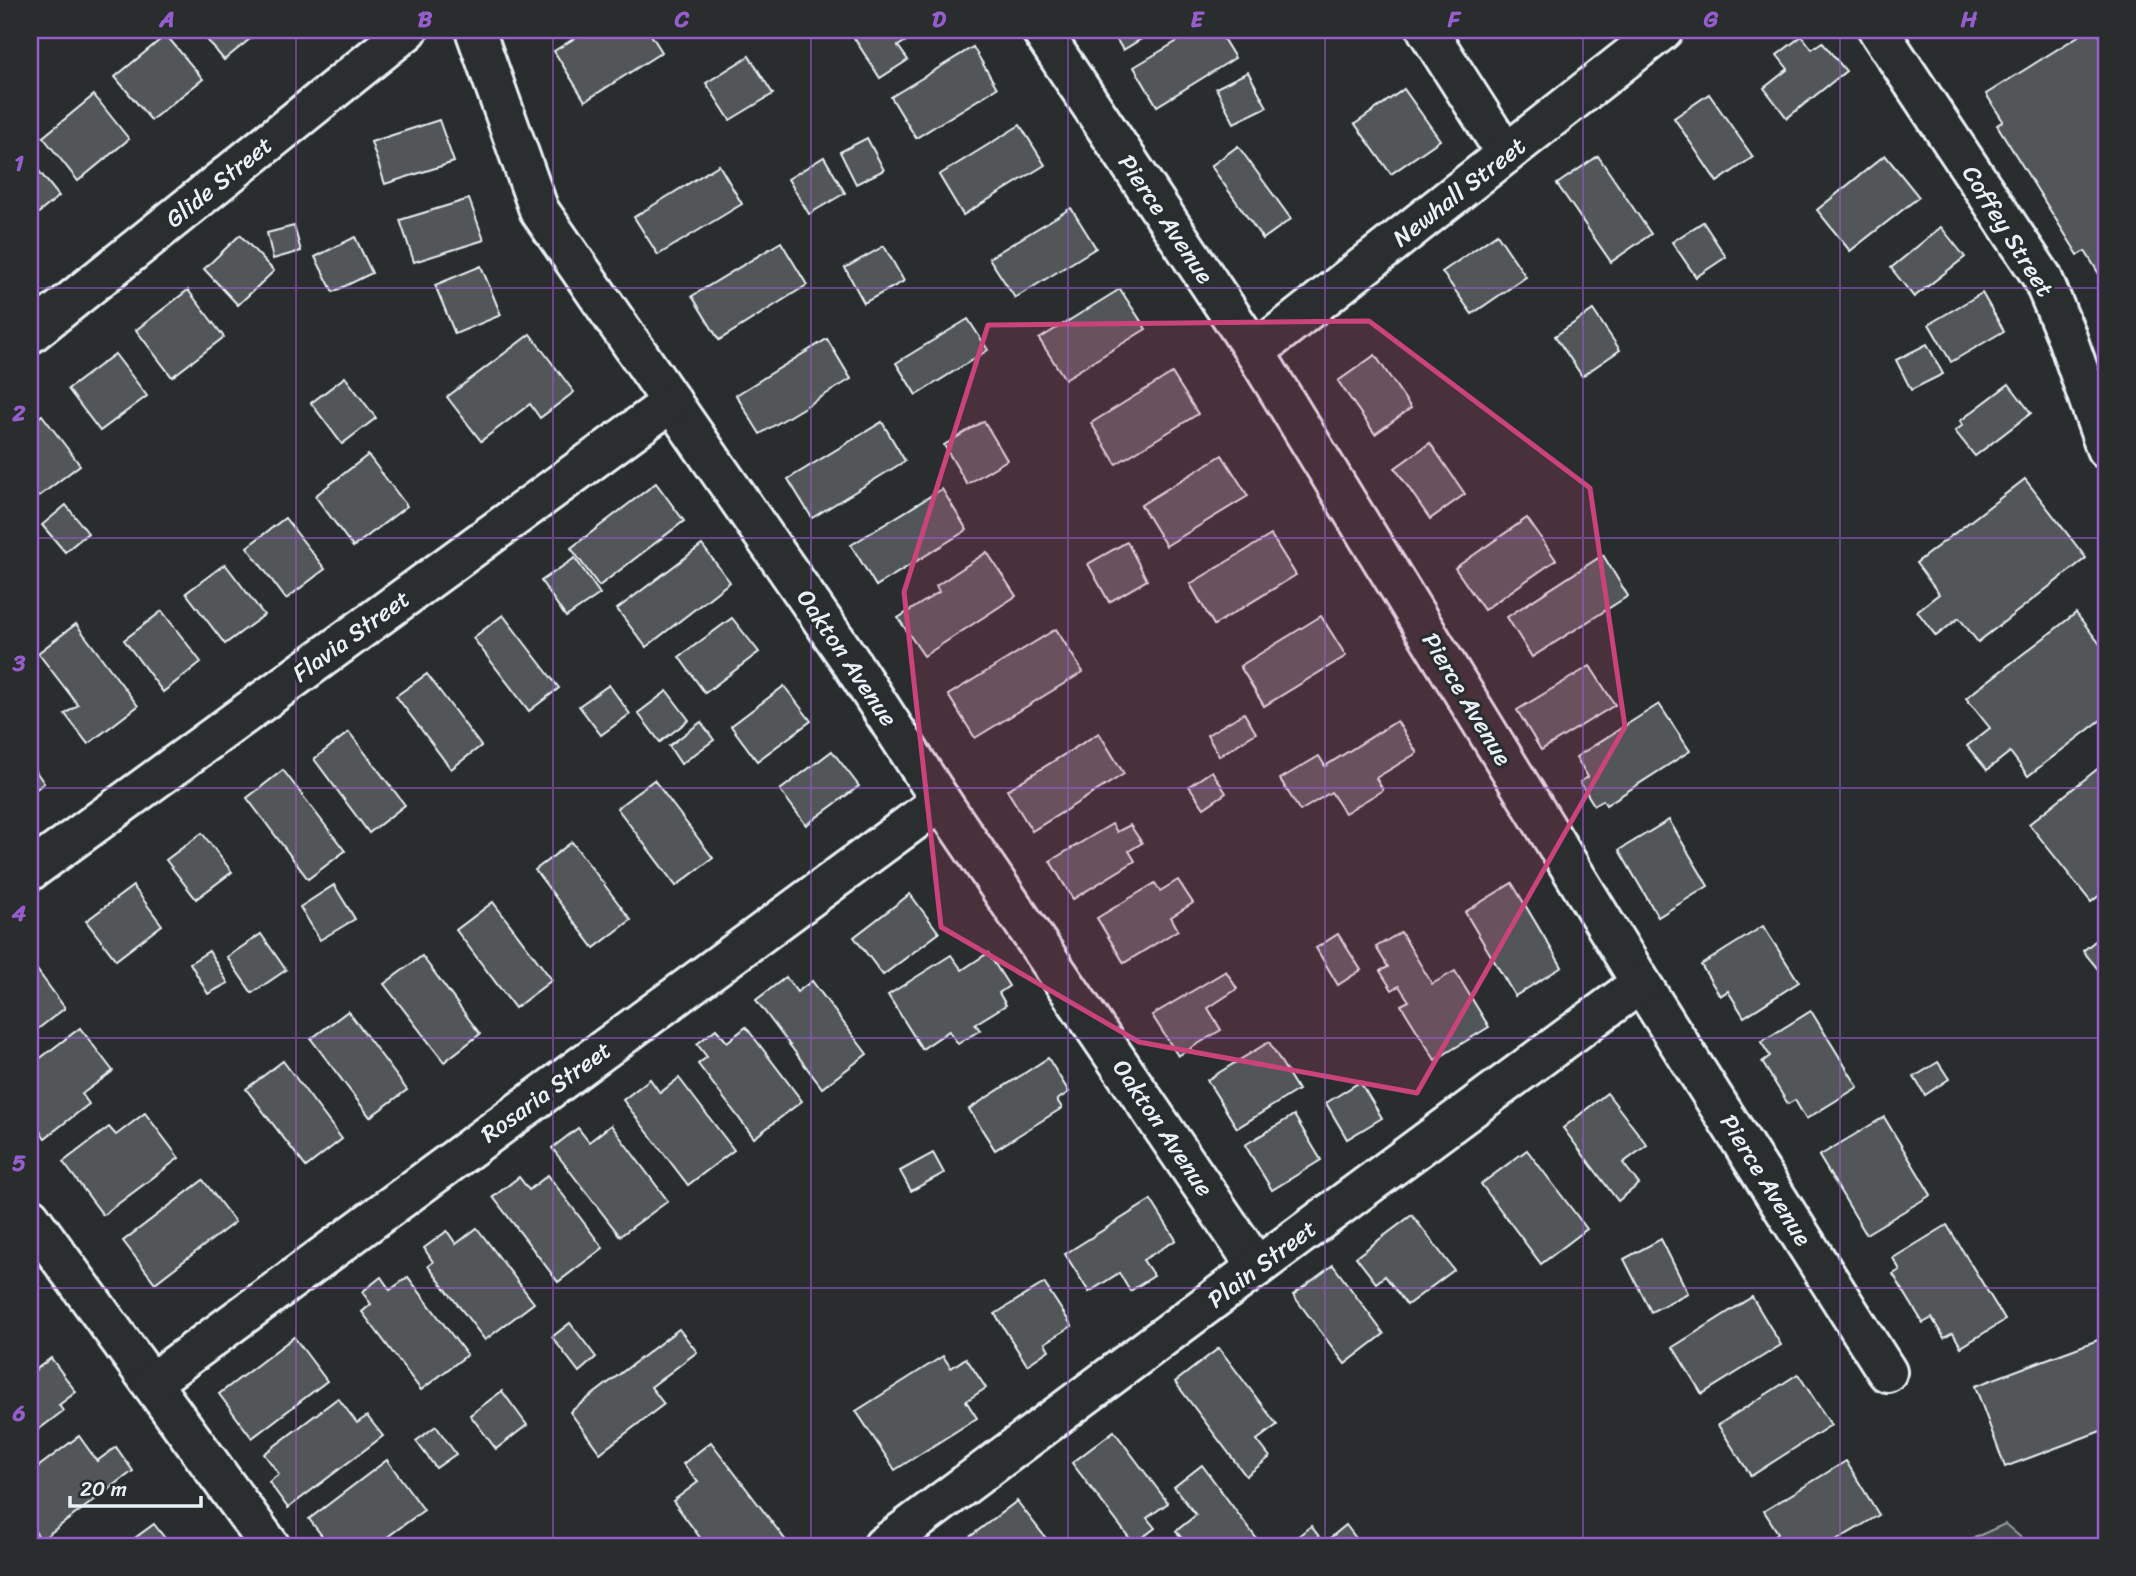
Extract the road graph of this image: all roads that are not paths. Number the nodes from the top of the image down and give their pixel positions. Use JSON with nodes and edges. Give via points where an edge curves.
{"nodes":[{"id":1,"x":408,"y":30,"type":"edge"},
{"id":2,"x":475,"y":30,"type":"edge"},
{"id":3,"x":1041,"y":30,"type":"edge"},
{"id":4,"x":1427,"y":30,"type":"edge"},
{"id":5,"x":1663,"y":30,"type":"edge"},
{"id":6,"x":1878,"y":30,"type":"edge"},
{"id":7,"x":1506,"y":154,"type":"junction"},
{"id":8,"x":30,"y":334,"type":"edge"},
{"id":9,"x":1255,"y":352,"type":"junction"},
{"id":10,"x":672,"y":402,"type":"junction"},
{"id":11,"x":2106,"y":449,"type":"edge"},
{"id":12,"x":941,"y":801,"type":"junction"},
{"id":13,"x":30,"y":871,"type":"edge"},
{"id":14,"x":1642,"y":983,"type":"junction"},
{"id":15,"x":30,"y":1217,"type":"edge"},
{"id":16,"x":1257,"y":1267,"type":"junction"},
{"id":17,"x":1887,"y":1372,"type":"dead end"},
{"id":18,"x":151,"y":1383,"type":"junction"},
{"id":19,"x":270,"y":1546,"type":"edge"},
{"id":20,"x":883,"y":1546,"type":"edge"}],
"edges":[{"from":1,"to":8,"type":"street","name":"Glide Street"},
{"from":2,"to":10,"type":"street","name":"Oakton Avenue","via":[[539,209]]},
{"from":3,"to":9,"type":"street","name":"Pierce Avenue"},
{"from":4,"to":7,"type":"street"},
{"from":5,"to":7,"type":"street","name":"Newhall Street"},
{"from":6,"to":11,"type":"street","name":"Coffey Street","via":[[2042,277]]},
{"from":7,"to":9,"type":"street","name":"Newhall Street"},
{"from":9,"to":14,"type":"street","name":"Pierce Avenue"},
{"from":10,"to":12,"type":"street","name":"Oakton Avenue"},
{"from":10,"to":13,"type":"street","name":"Flavia Street"},
{"from":12,"to":16,"type":"street","name":"Oakton Avenue"},
{"from":12,"to":18,"type":"street","name":"Rosaria Street"},
{"from":14,"to":16,"type":"street","name":"Plain Street"},
{"from":14,"to":17,"type":"street","name":"Pierce Avenue"},
{"from":15,"to":18,"type":"street"},
{"from":16,"to":20,"type":"street","name":"Plain Street"},
{"from":18,"to":19,"type":"street"}]}
